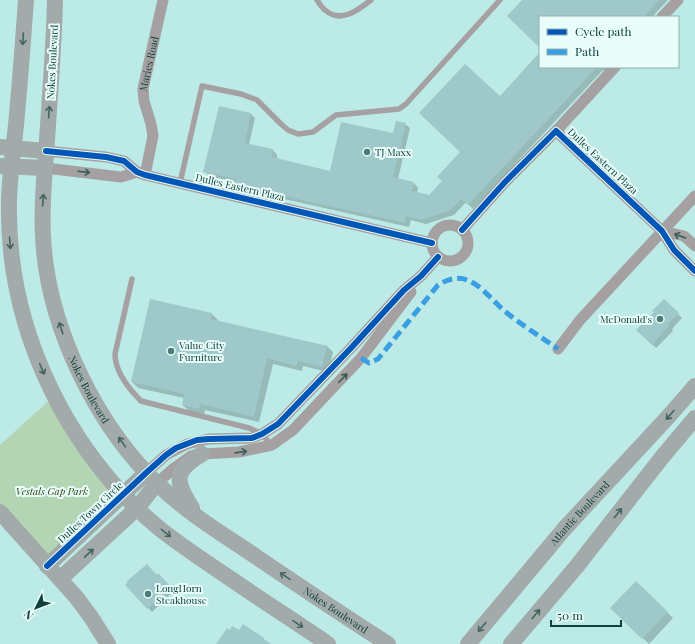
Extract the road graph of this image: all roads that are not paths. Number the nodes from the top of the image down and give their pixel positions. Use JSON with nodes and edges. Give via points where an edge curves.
{"nodes":[{"id":1,"x":26,"y":0,"type":"edge"},
{"id":2,"x":55,"y":0,"type":"edge"},
{"id":3,"x":163,"y":0,"type":"edge"},
{"id":4,"x":317,"y":0,"type":"edge"},
{"id":5,"x":371,"y":0,"type":"edge"},
{"id":6,"x":500,"y":0,"type":"edge"},
{"id":7,"x":678,"y":0,"type":"edge"},
{"id":8,"x":663,"y":16,"type":"edge"},
{"id":9,"x":614,"y":68,"type":"edge"},
{"id":10,"x":556,"y":131,"type":"junction"},
{"id":11,"x":7,"y":148,"type":"edge"},
{"id":12,"x":46,"y":151,"type":"junction"},
{"id":13,"x":5,"y":166,"type":"edge"},
{"id":14,"x":45,"y":168,"type":"junction"},
{"id":15,"x":141,"y":173,"type":"junction"},
{"id":16,"x":180,"y":183,"type":"junction"},
{"id":17,"x":0,"y":195,"type":"edge"},
{"id":18,"x":695,"y":196,"type":"edge"},
{"id":19,"x":9,"y":214,"type":"junction"},
{"id":20,"x":462,"y":230,"type":"junction"},
{"id":21,"x":662,"y":231,"type":"junction"},
{"id":22,"x":432,"y":243,"type":"junction"},
{"id":23,"x":695,"y":246,"type":"edge"},
{"id":24,"x":438,"y":257,"type":"junction"},
{"id":25,"x":695,"y":271,"type":"edge"},
{"id":26,"x":421,"y":276,"type":"junction"},
{"id":27,"x":132,"y":279,"type":"dead end"},
{"id":28,"x":558,"y":348,"type":"dead end"},
{"id":29,"x":695,"y":386,"type":"edge"},
{"id":30,"x":695,"y":418,"type":"edge"},
{"id":31,"x":262,"y":434,"type":"junction"},
{"id":32,"x":272,"y":445,"type":"junction"},
{"id":33,"x":202,"y":454,"type":"junction"},
{"id":34,"x":152,"y":478,"type":"junction"},
{"id":35,"x":124,"y":494,"type":"junction"},
{"id":36,"x":137,"y":508,"type":"junction"},
{"id":37,"x":0,"y":512,"type":"edge"},
{"id":38,"x":200,"y":519,"type":"junction"},
{"id":39,"x":47,"y":566,"type":"junction"},
{"id":40,"x":60,"y":579,"type":"junction"},
{"id":41,"x":108,"y":644,"type":"edge"},
{"id":42,"x":328,"y":644,"type":"edge"},
{"id":43,"x":388,"y":644,"type":"edge"},
{"id":44,"x":468,"y":644,"type":"edge"},
{"id":45,"x":511,"y":644,"type":"edge"}],
"edges":[{"from":1,"to":11,"type":"main road","one_way":true,"via":[[22,66]]},
{"from":12,"to":2,"type":"main road","name":"Nokes Boulevard","one_way":true},
{"from":3,"to":15,"type":"street","name":"Maries Road","via":[[143,89],[153,136]]},
{"from":4,"to":5,"type":"lane","via":[[333,15],[346,16]]},
{"from":6,"to":16,"type":"lane","via":[[399,109],[336,115],[313,132],[298,134],[288,130],[257,100],[202,86]]},
{"from":7,"to":8,"type":"street"},
{"from":9,"to":10,"type":"street","name":"Dulles Eastern Plaza"},
{"from":10,"to":20,"type":"street","name":"Dulles Eastern Plaza"},
{"from":10,"to":21,"type":"street","name":"Dulles Eastern Plaza"},
{"from":11,"to":12,"type":"main road"},
{"from":11,"to":13,"type":"main road"},
{"from":12,"to":14,"type":"main road","name":"Nokes Boulevard"},
{"from":12,"to":15,"type":"street","name":"Dulles Eastern Plaza","via":[[124,161]]},
{"from":13,"to":14,"type":"main road"},
{"from":13,"to":19,"type":"main road"},
{"from":14,"to":15,"type":"street","name":"Dulles Eastern Plaza","one_way":true,"via":[[121,176]]},
{"from":34,"to":14,"type":"main road","name":"Nokes Boulevard","one_way":true,"via":[[128,451],[92,398],[65,338],[50,287],[42,237]]},
{"from":15,"to":16,"type":"street","name":"Dulles Eastern Plaza"},
{"from":16,"to":22,"type":"street","name":"Dulles Eastern Plaza"},
{"from":17,"to":19,"type":"main road"},
{"from":18,"to":21,"type":"street"},
{"from":19,"to":35,"type":"main road","one_way":true,"via":[[14,276],[37,358],[54,396],[76,433],[100,468]]},
{"from":20,"to":22,"type":"street","via":[[452,225],[444,226],[433,236]]},
{"from":20,"to":24,"type":"street","via":[[468,239],[465,254],[460,259],[452,261]]},
{"from":23,"to":21,"type":"street","one_way":true,"via":[[684,236]]},
{"from":21,"to":25,"type":"street","name":"Dulles Eastern Plaza","via":[[674,250]]},
{"from":21,"to":28,"type":"street","via":[[580,320]]},
{"from":22,"to":24,"type":"street","via":[[433,251]]},
{"from":24,"to":26,"type":"street"},
{"from":26,"to":31,"type":"street","via":[[404,290],[276,426]]},
{"from":32,"to":26,"type":"street","one_way":true,"via":[[293,430],[361,358]]},
{"from":27,"to":31,"type":"lane","via":[[115,363],[133,394],[141,401],[249,428]]},
{"from":29,"to":44,"type":"main road","name":"Atlantic Boulevard","one_way":true,"via":[[592,497]]},
{"from":45,"to":30,"type":"main road","one_way":true},
{"from":31,"to":32,"type":"lane"},
{"from":31,"to":34,"type":"street","via":[[252,438],[197,440],[166,454]]},
{"from":33,"to":32,"type":"street","one_way":true,"via":[[239,452]]},
{"from":33,"to":34,"type":"street","via":[[191,456]]},
{"from":33,"to":38,"type":"main road","via":[[186,464],[179,475],[183,494]]},
{"from":34,"to":35,"type":"main road","name":"Dulles Town Circle"},
{"from":34,"to":36,"type":"main road"},
{"from":34,"to":38,"type":"main road","name":"Nokes Boulevard"},
{"from":35,"to":36,"type":"main road"},
{"from":35,"to":39,"type":"main road","name":"Dulles Town Circle"},
{"from":40,"to":36,"type":"main road","one_way":true},
{"from":36,"to":42,"type":"main road","one_way":true,"via":[[193,554]]},
{"from":37,"to":39,"type":"main road"},
{"from":43,"to":38,"type":"main road","name":"Nokes Boulevard","one_way":true},
{"from":39,"to":40,"type":"main road"},
{"from":40,"to":41,"type":"main road","via":[[91,617]]}]}
